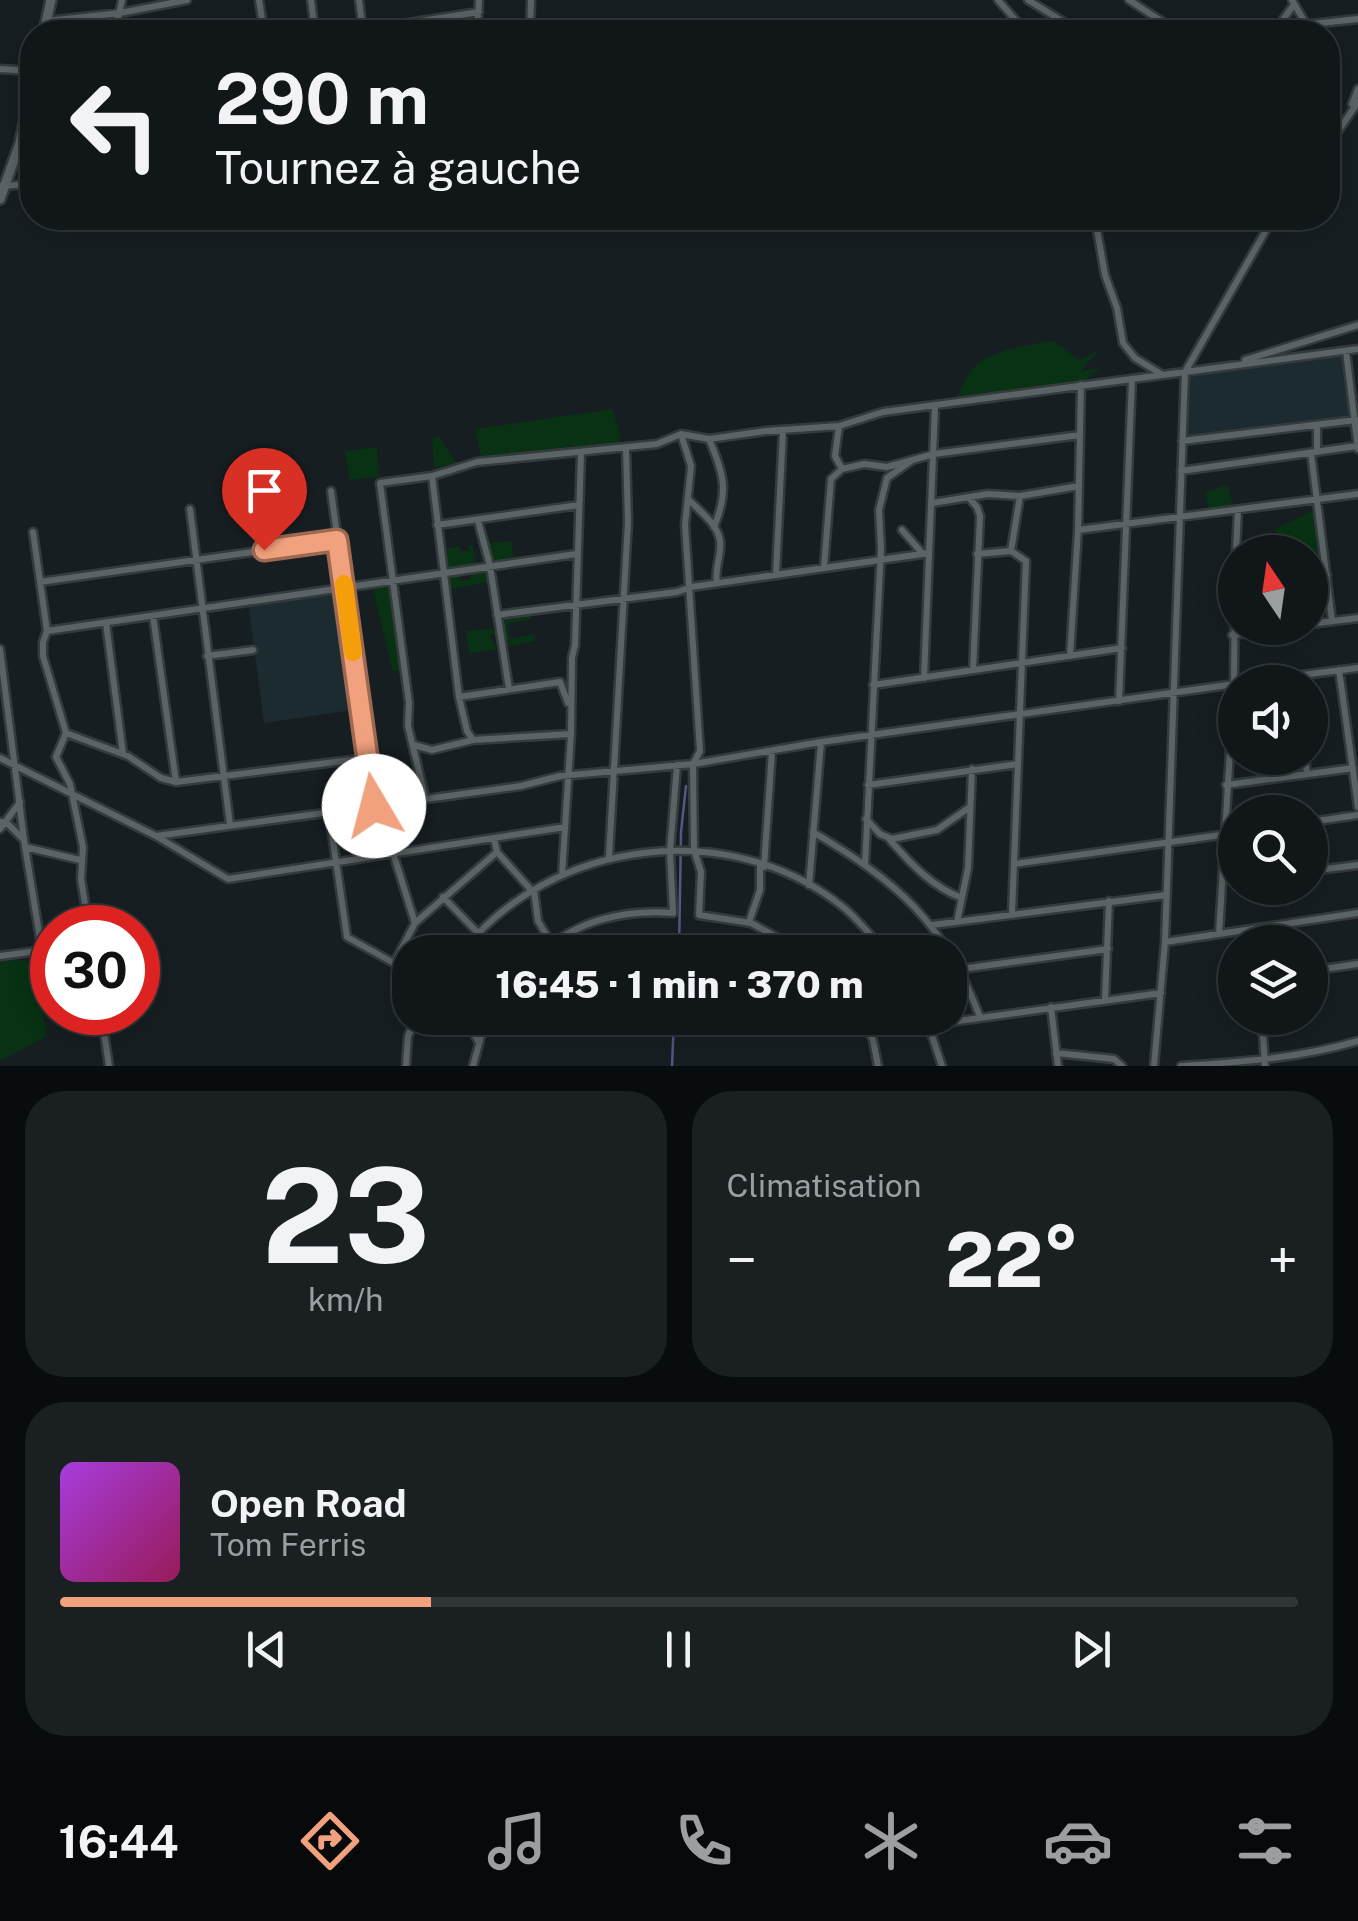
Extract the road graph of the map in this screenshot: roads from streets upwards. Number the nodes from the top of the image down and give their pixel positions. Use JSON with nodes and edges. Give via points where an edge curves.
{"nodes":[{"id":1,"x":122,"y":0,"type":"edge"},
{"id":2,"x":186,"y":0,"type":"edge"},
{"id":3,"x":480,"y":0,"type":"edge"},
{"id":4,"x":998,"y":0,"type":"edge"},
{"id":5,"x":1028,"y":0,"type":"edge"},
{"id":6,"x":1129,"y":0,"type":"edge"},
{"id":7,"x":479,"y":12,"type":"junction"},
{"id":8,"x":120,"y":13,"type":"junction"},
{"id":9,"x":56,"y":20,"type":"edge"},
{"id":10,"x":119,"y":20,"type":"edge"},
{"id":11,"x":430,"y":20,"type":"edge"},
{"id":12,"x":479,"y":20,"type":"edge"},
{"id":13,"x":1016,"y":20,"type":"edge"},
{"id":14,"x":1060,"y":20,"type":"edge"},
{"id":15,"x":1160,"y":20,"type":"edge"},
{"id":16,"x":1358,"y":89,"type":"edge"},
{"id":17,"x":1358,"y":102,"type":"edge"},
{"id":18,"x":1350,"y":110,"type":"junction"},
{"id":19,"x":1340,"y":126,"type":"edge"},
{"id":20,"x":20,"y":128,"type":"edge"},
{"id":21,"x":3,"y":185,"type":"edge"},
{"id":22,"x":0,"y":199,"type":"edge"},
{"id":23,"x":1097,"y":230,"type":"edge"},
{"id":24,"x":1266,"y":230,"type":"edge"},
{"id":25,"x":1358,"y":325,"type":"edge"},
{"id":26,"x":1358,"y":349,"type":"edge"},
{"id":27,"x":1346,"y":350,"type":"junction"},
{"id":28,"x":1224,"y":367,"type":"junction"},
{"id":29,"x":1185,"y":372,"type":"junction"},
{"id":30,"x":1164,"y":374,"type":"junction"},
{"id":31,"x":1132,"y":378,"type":"junction"},
{"id":32,"x":1082,"y":385,"type":"junction"},
{"id":33,"x":935,"y":407,"type":"junction"},
{"id":34,"x":1356,"y":420,"type":"edge"},
{"id":35,"x":1317,"y":425,"type":"junction"},
{"id":36,"x":839,"y":426,"type":"junction"},
{"id":37,"x":783,"y":430,"type":"junction"},
{"id":38,"x":680,"y":434,"type":"junction"},
{"id":39,"x":1080,"y":435,"type":"junction"},
{"id":40,"x":709,"y":440,"type":"junction"},
{"id":41,"x":1182,"y":440,"type":"junction"},
{"id":42,"x":626,"y":448,"type":"junction"},
{"id":43,"x":1358,"y":448,"type":"edge"},
{"id":44,"x":1314,"y":452,"type":"junction"},
{"id":45,"x":581,"y":454,"type":"junction"},
{"id":46,"x":934,"y":454,"type":"junction"},
{"id":47,"x":911,"y":462,"type":"junction"},
{"id":48,"x":842,"y":469,"type":"junction"},
{"id":49,"x":1182,"y":471,"type":"junction"},
{"id":50,"x":432,"y":476,"type":"junction"},
{"id":51,"x":1080,"y":486,"type":"junction"},
{"id":52,"x":331,"y":490,"type":"dead end"},
{"id":53,"x":1358,"y":494,"type":"edge"},
{"id":54,"x":1020,"y":496,"type":"junction"},
{"id":55,"x":970,"y":499,"type":"junction"},
{"id":56,"x":1318,"y":500,"type":"junction"},
{"id":57,"x":690,"y":501,"type":"junction"},
{"id":58,"x":932,"y":503,"type":"junction"},
{"id":59,"x":579,"y":505,"type":"junction"},
{"id":60,"x":190,"y":508,"type":"dead end"},
{"id":61,"x":1238,"y":510,"type":"junction"},
{"id":62,"x":1179,"y":518,"type":"junction"},
{"id":63,"x":478,"y":520,"type":"junction"},
{"id":64,"x":437,"y":525,"type":"junction"},
{"id":65,"x":714,"y":526,"type":"junction"},
{"id":66,"x":1125,"y":526,"type":"junction"},
{"id":67,"x":902,"y":530,"type":"dead end"},
{"id":68,"x":1078,"y":530,"type":"junction"},
{"id":69,"x":33,"y":532,"type":"dead end"},
{"id":70,"x":1237,"y":535,"type":"edge"},
{"id":71,"x":1322,"y":535,"type":"edge"},
{"id":72,"x":337,"y":540,"type":"junction"},
{"id":73,"x":925,"y":541,"type":"dead end"},
{"id":74,"x":916,"y":547,"type":"junction"},
{"id":75,"x":1011,"y":551,"type":"junction"},
{"id":76,"x":576,"y":554,"type":"junction"},
{"id":77,"x":926,"y":554,"type":"junction"},
{"id":78,"x":977,"y":554,"type":"junction"},
{"id":79,"x":900,"y":557,"type":"junction"},
{"id":80,"x":195,"y":560,"type":"junction"},
{"id":81,"x":879,"y":560,"type":"junction"},
{"id":82,"x":490,"y":566,"type":"junction"},
{"id":83,"x":824,"y":567,"type":"junction"},
{"id":84,"x":442,"y":574,"type":"junction"},
{"id":85,"x":776,"y":574,"type":"junction"},
{"id":86,"x":394,"y":580,"type":"junction"},
{"id":87,"x":40,"y":582,"type":"junction"},
{"id":88,"x":717,"y":583,"type":"junction"},
{"id":89,"x":1328,"y":584,"type":"edge"},
{"id":90,"x":691,"y":586,"type":"junction"},
{"id":91,"x":344,"y":587,"type":"junction"},
{"id":92,"x":622,"y":598,"type":"junction"},
{"id":93,"x":575,"y":604,"type":"junction"},
{"id":94,"x":200,"y":608,"type":"junction"},
{"id":95,"x":498,"y":614,"type":"junction"},
{"id":96,"x":154,"y":616,"type":"junction"},
{"id":97,"x":1358,"y":618,"type":"edge"},
{"id":98,"x":1332,"y":621,"type":"junction"},
{"id":99,"x":106,"y":622,"type":"junction"},
{"id":100,"x":1328,"y":622,"type":"edge"},
{"id":101,"x":47,"y":631,"type":"junction"},
{"id":102,"x":1122,"y":648,"type":"junction"},
{"id":103,"x":0,"y":650,"type":"edge"},
{"id":104,"x":254,"y":650,"type":"dead end"},
{"id":105,"x":207,"y":656,"type":"junction"},
{"id":106,"x":1070,"y":656,"type":"junction"},
{"id":107,"x":1022,"y":664,"type":"junction"},
{"id":108,"x":1358,"y":668,"type":"edge"},
{"id":109,"x":973,"y":670,"type":"junction"},
{"id":110,"x":1339,"y":670,"type":"junction"},
{"id":111,"x":1328,"y":672,"type":"edge"},
{"id":112,"x":924,"y":678,"type":"junction"},
{"id":113,"x":873,"y":686,"type":"junction"},
{"id":114,"x":1218,"y":687,"type":"edge"},
{"id":115,"x":509,"y":690,"type":"junction"},
{"id":116,"x":1172,"y":694,"type":"junction"},
{"id":117,"x":460,"y":697,"type":"junction"},
{"id":118,"x":1118,"y":701,"type":"junction"},
{"id":119,"x":571,"y":714,"type":"junction"},
{"id":120,"x":1020,"y":716,"type":"junction"},
{"id":121,"x":66,"y":732,"type":"junction"},
{"id":122,"x":571,"y":734,"type":"junction"},
{"id":123,"x":870,"y":735,"type":"junction"},
{"id":124,"x":473,"y":740,"type":"junction"},
{"id":125,"x":820,"y":742,"type":"junction"},
{"id":126,"x":413,"y":744,"type":"junction"},
{"id":127,"x":772,"y":751,"type":"junction"},
{"id":128,"x":122,"y":754,"type":"junction"},
{"id":129,"x":0,"y":758,"type":"edge"},
{"id":130,"x":367,"y":758,"type":"junction"},
{"id":131,"x":694,"y":764,"type":"junction"},
{"id":132,"x":1018,"y":764,"type":"junction"},
{"id":133,"x":677,"y":765,"type":"junction"},
{"id":134,"x":17,"y":767,"type":"junction"},
{"id":135,"x":1352,"y":768,"type":"junction"},
{"id":136,"x":972,"y":770,"type":"junction"},
{"id":137,"x":1328,"y":771,"type":"edge"},
{"id":138,"x":614,"y":772,"type":"junction"},
{"id":139,"x":1227,"y":775,"type":"edge"},
{"id":140,"x":1300,"y":775,"type":"edge"},
{"id":141,"x":224,"y":777,"type":"junction"},
{"id":142,"x":568,"y":777,"type":"junction"},
{"id":143,"x":176,"y":782,"type":"junction"},
{"id":144,"x":868,"y":785,"type":"junction"},
{"id":145,"x":1226,"y":785,"type":"junction"},
{"id":146,"x":70,"y":790,"type":"junction"},
{"id":147,"x":1226,"y":795,"type":"edge"},
{"id":148,"x":425,"y":797,"type":"junction"},
{"id":149,"x":20,"y":802,"type":"junction"},
{"id":150,"x":374,"y":806,"type":"junction"},
{"id":151,"x":972,"y":806,"type":"junction"},
{"id":152,"x":1358,"y":806,"type":"edge"},
{"id":153,"x":330,"y":813,"type":"junction"},
{"id":154,"x":1358,"y":815,"type":"edge"},
{"id":155,"x":866,"y":819,"type":"junction"},
{"id":156,"x":1328,"y":819,"type":"edge"},
{"id":157,"x":2,"y":824,"type":"edge"},
{"id":158,"x":230,"y":825,"type":"junction"},
{"id":159,"x":566,"y":828,"type":"junction"},
{"id":160,"x":813,"y":832,"type":"junction"},
{"id":161,"x":1218,"y":835,"type":"edge"},
{"id":162,"x":156,"y":836,"type":"junction"},
{"id":163,"x":494,"y":838,"type":"junction"},
{"id":164,"x":889,"y":839,"type":"junction"},
{"id":165,"x":1168,"y":843,"type":"junction"},
{"id":166,"x":25,"y":844,"type":"junction"},
{"id":167,"x":694,"y":850,"type":"junction"},
{"id":168,"x":670,"y":851,"type":"junction"},
{"id":169,"x":498,"y":852,"type":"junction"},
{"id":170,"x":394,"y":856,"type":"junction"},
{"id":171,"x":609,"y":857,"type":"junction"},
{"id":172,"x":80,"y":860,"type":"junction"},
{"id":173,"x":338,"y":863,"type":"junction"},
{"id":174,"x":865,"y":864,"type":"junction"},
{"id":175,"x":1014,"y":864,"type":"junction"},
{"id":176,"x":1358,"y":865,"type":"edge"},
{"id":177,"x":762,"y":866,"type":"junction"},
{"id":178,"x":1328,"y":869,"type":"edge"},
{"id":179,"x":562,"y":875,"type":"junction"},
{"id":180,"x":809,"y":886,"type":"junction"},
{"id":181,"x":533,"y":891,"type":"junction"},
{"id":182,"x":1166,"y":895,"type":"junction"},
{"id":183,"x":443,"y":897,"type":"junction"},
{"id":184,"x":962,"y":898,"type":"junction"},
{"id":185,"x":1108,"y":900,"type":"junction"},
{"id":186,"x":35,"y":905,"type":"edge"},
{"id":187,"x":86,"y":905,"type":"edge"},
{"id":188,"x":1012,"y":913,"type":"junction"},
{"id":189,"x":1358,"y":913,"type":"edge"},
{"id":190,"x":748,"y":922,"type":"junction"},
{"id":191,"x":957,"y":922,"type":"junction"},
{"id":192,"x":415,"y":923,"type":"junction"},
{"id":193,"x":1278,"y":925,"type":"edge"},
{"id":194,"x":932,"y":926,"type":"junction"},
{"id":195,"x":478,"y":933,"type":"joint"},
{"id":196,"x":1218,"y":934,"type":"edge"},
{"id":197,"x":409,"y":935,"type":"edge"},
{"id":198,"x":546,"y":935,"type":"edge"},
{"id":199,"x":568,"y":935,"type":"edge"},
{"id":200,"x":772,"y":935,"type":"edge"},
{"id":201,"x":869,"y":935,"type":"edge"},
{"id":202,"x":938,"y":935,"type":"edge"},
{"id":203,"x":1165,"y":942,"type":"junction"},
{"id":204,"x":1108,"y":949,"type":"junction"},
{"id":205,"x":30,"y":952,"type":"edge"},
{"id":206,"x":0,"y":956,"type":"edge"},
{"id":207,"x":392,"y":962,"type":"edge"},
{"id":208,"x":1358,"y":964,"type":"edge"},
{"id":209,"x":967,"y":968,"type":"edge"},
{"id":210,"x":1328,"y":968,"type":"edge"},
{"id":211,"x":967,"y":984,"type":"edge"},
{"id":212,"x":1162,"y":993,"type":"junction"},
{"id":213,"x":1105,"y":1000,"type":"junction"},
{"id":214,"x":1051,"y":1007,"type":"junction"},
{"id":215,"x":980,"y":1017,"type":"junction"},
{"id":216,"x":967,"y":1018,"type":"edge"},
{"id":217,"x":104,"y":1035,"type":"edge"},
{"id":218,"x":408,"y":1035,"type":"edge"},
{"id":219,"x":475,"y":1035,"type":"edge"},
{"id":220,"x":481,"y":1035,"type":"edge"},
{"id":221,"x":870,"y":1035,"type":"edge"},
{"id":222,"x":932,"y":1035,"type":"edge"},
{"id":223,"x":1263,"y":1035,"type":"edge"},
{"id":224,"x":1358,"y":1041,"type":"edge"},
{"id":225,"x":479,"y":1042,"type":"junction"},
{"id":226,"x":1056,"y":1054,"type":"junction"},
{"id":227,"x":1265,"y":1063,"type":"edge"},
{"id":228,"x":879,"y":1065,"type":"edge"},
{"id":229,"x":109,"y":1066,"type":"edge"},
{"id":230,"x":406,"y":1066,"type":"edge"},
{"id":231,"x":473,"y":1066,"type":"edge"},
{"id":232,"x":942,"y":1066,"type":"edge"},
{"id":233,"x":1058,"y":1066,"type":"edge"},
{"id":234,"x":1122,"y":1066,"type":"edge"},
{"id":235,"x":1154,"y":1066,"type":"edge"},
{"id":236,"x":1181,"y":1066,"type":"edge"}],
"edges":[{"from":1,"to":8,"type":"street"},
{"from":2,"to":8,"type":"street"},
{"from":3,"to":7,"type":"street"},
{"from":4,"to":13,"type":"street"},
{"from":5,"to":14,"type":"street"},
{"from":6,"to":15,"type":"street"},
{"from":7,"to":11,"type":"street"},
{"from":7,"to":12,"type":"street"},
{"from":8,"to":9,"type":"street"},
{"from":8,"to":10,"type":"street"},
{"from":16,"to":18,"type":"street"},
{"from":17,"to":18,"type":"street"},
{"from":18,"to":19,"type":"street"},
{"from":20,"to":21,"type":"street"},
{"from":21,"to":22,"type":"street"},
{"from":23,"to":30,"type":"street","via":[[1123,343],[1147,368]]},
{"from":24,"to":29,"type":"street"},
{"from":25,"to":28,"type":"street"},
{"from":26,"to":27,"type":"street"},
{"from":27,"to":28,"type":"street"},
{"from":27,"to":34,"type":"street"},
{"from":28,"to":29,"type":"street"},
{"from":29,"to":30,"type":"street"},
{"from":29,"to":41,"type":"street"},
{"from":30,"to":31,"type":"street"},
{"from":31,"to":32,"type":"street"},
{"from":31,"to":66,"type":"street"},
{"from":32,"to":33,"type":"street"},
{"from":32,"to":39,"type":"street"},
{"from":33,"to":36,"type":"street","via":[[883,412]]},
{"from":33,"to":46,"type":"street"},
{"from":34,"to":35,"type":"street"},
{"from":34,"to":43,"type":"street"},
{"from":35,"to":41,"type":"street"},
{"from":35,"to":44,"type":"street"},
{"from":36,"to":37,"type":"street"},
{"from":36,"to":48,"type":"street","via":[[835,456]]},
{"from":37,"to":40,"type":"street"},
{"from":37,"to":85,"type":"street"},
{"from":38,"to":40,"type":"street"},
{"from":38,"to":42,"type":"street"},
{"from":38,"to":57,"type":"street","via":[[690,466]]},
{"from":39,"to":46,"type":"street"},
{"from":39,"to":51,"type":"street"},
{"from":40,"to":65,"type":"street","via":[[724,487]]},
{"from":41,"to":49,"type":"street"},
{"from":42,"to":45,"type":"street"},
{"from":42,"to":92,"type":"street"},
{"from":43,"to":44,"type":"street"},
{"from":44,"to":49,"type":"street"},
{"from":44,"to":56,"type":"street"},
{"from":45,"to":50,"type":"street","via":[[477,462]]},
{"from":45,"to":59,"type":"street"},
{"from":46,"to":47,"type":"street"},
{"from":46,"to":58,"type":"street"},
{"from":47,"to":48,"type":"street"},
{"from":47,"to":81,"type":"street","via":[[887,478]]},
{"from":48,"to":83,"type":"street","via":[[831,479]]},
{"from":49,"to":62,"type":"street"},
{"from":50,"to":64,"type":"street"},
{"from":50,"to":86,"type":"street","via":[[380,483]]},
{"from":51,"to":54,"type":"street"},
{"from":51,"to":68,"type":"street"},
{"from":52,"to":72,"type":"street"},
{"from":53,"to":56,"type":"street"},
{"from":54,"to":55,"type":"street"},
{"from":54,"to":75,"type":"street"},
{"from":55,"to":58,"type":"street"},
{"from":55,"to":78,"type":"street","via":[[980,516]]},
{"from":56,"to":61,"type":"street"},
{"from":56,"to":71,"type":"street"},
{"from":57,"to":65,"type":"street"},
{"from":57,"to":90,"type":"street"},
{"from":58,"to":77,"type":"street"},
{"from":59,"to":63,"type":"street"},
{"from":59,"to":76,"type":"street"},
{"from":60,"to":80,"type":"street"},
{"from":61,"to":62,"type":"street"},
{"from":61,"to":70,"type":"street"},
{"from":62,"to":66,"type":"street"},
{"from":62,"to":116,"type":"street"},
{"from":63,"to":64,"type":"street"},
{"from":63,"to":82,"type":"street"},
{"from":64,"to":84,"type":"street"},
{"from":65,"to":88,"type":"street","via":[[721,542]]},
{"from":66,"to":68,"type":"street"},
{"from":66,"to":102,"type":"street"},
{"from":67,"to":74,"type":"street"},
{"from":68,"to":106,"type":"street"},
{"from":69,"to":87,"type":"street"},
{"from":72,"to":80,"type":"street"},
{"from":72,"to":91,"type":"street"},
{"from":73,"to":74,"type":"street"},
{"from":74,"to":77,"type":"street"},
{"from":74,"to":79,"type":"street"},
{"from":75,"to":78,"type":"street"},
{"from":75,"to":107,"type":"street","via":[[1026,561]]},
{"from":76,"to":82,"type":"street"},
{"from":76,"to":93,"type":"street"},
{"from":77,"to":79,"type":"street"},
{"from":77,"to":112,"type":"street"},
{"from":78,"to":109,"type":"street"},
{"from":79,"to":81,"type":"street"},
{"from":80,"to":87,"type":"street"},
{"from":80,"to":94,"type":"street"},
{"from":81,"to":83,"type":"street"},
{"from":81,"to":113,"type":"street"},
{"from":82,"to":84,"type":"street"},
{"from":82,"to":95,"type":"street"},
{"from":83,"to":85,"type":"street"},
{"from":84,"to":86,"type":"street"},
{"from":84,"to":117,"type":"street"},
{"from":85,"to":88,"type":"street"},
{"from":86,"to":91,"type":"street"},
{"from":86,"to":126,"type":"street"},
{"from":87,"to":101,"type":"street"},
{"from":88,"to":90,"type":"street"},
{"from":89,"to":98,"type":"street"},
{"from":90,"to":92,"type":"street"},
{"from":90,"to":131,"type":"street","via":[[700,751]]},
{"from":91,"to":94,"type":"street"},
{"from":91,"to":130,"type":"street"},
{"from":92,"to":93,"type":"street"},
{"from":92,"to":138,"type":"street"},
{"from":93,"to":95,"type":"street"},
{"from":93,"to":119,"type":"street"},
{"from":94,"to":96,"type":"street"},
{"from":94,"to":105,"type":"street"},
{"from":95,"to":115,"type":"street"},
{"from":96,"to":99,"type":"street"},
{"from":96,"to":143,"type":"street"},
{"from":97,"to":98,"type":"street"},
{"from":98,"to":100,"type":"street"},
{"from":99,"to":101,"type":"street"},
{"from":99,"to":128,"type":"street"},
{"from":101,"to":121,"type":"street","via":[[44,656]]},
{"from":102,"to":106,"type":"street"},
{"from":102,"to":118,"type":"street"},
{"from":103,"to":134,"type":"street"},
{"from":104,"to":105,"type":"street"},
{"from":105,"to":141,"type":"street"},
{"from":106,"to":107,"type":"street"},
{"from":107,"to":109,"type":"street"},
{"from":107,"to":120,"type":"street"},
{"from":108,"to":110,"type":"street"},
{"from":109,"to":112,"type":"street"},
{"from":110,"to":111,"type":"street"},
{"from":110,"to":135,"type":"street"},
{"from":112,"to":113,"type":"street"},
{"from":113,"to":123,"type":"street"},
{"from":114,"to":116,"type":"street"},
{"from":115,"to":117,"type":"street"},
{"from":115,"to":119,"type":"street","via":[[560,682]]},
{"from":116,"to":118,"type":"street"},
{"from":116,"to":165,"type":"street"},
{"from":117,"to":124,"type":"street"},
{"from":118,"to":120,"type":"street"},
{"from":119,"to":122,"type":"street"},
{"from":120,"to":123,"type":"street"},
{"from":120,"to":132,"type":"street"},
{"from":121,"to":128,"type":"street"},
{"from":121,"to":146,"type":"street","via":[[56,757]]},
{"from":122,"to":124,"type":"street"},
{"from":122,"to":142,"type":"street"},
{"from":123,"to":125,"type":"street"},
{"from":123,"to":144,"type":"street"},
{"from":124,"to":126,"type":"street","via":[[432,750]]},
{"from":125,"to":127,"type":"street"},
{"from":125,"to":160,"type":"street"},
{"from":126,"to":148,"type":"street"},
{"from":127,"to":131,"type":"street"},
{"from":127,"to":177,"type":"street"},
{"from":128,"to":143,"type":"street"},
{"from":129,"to":134,"type":"street"},
{"from":130,"to":141,"type":"street"},
{"from":130,"to":150,"type":"street"},
{"from":131,"to":133,"type":"street"},
{"from":131,"to":167,"type":"street"},
{"from":132,"to":136,"type":"street"},
{"from":132,"to":175,"type":"street"},
{"from":133,"to":138,"type":"street"},
{"from":133,"to":168,"type":"street"},
{"from":134,"to":146,"type":"street"},
{"from":134,"to":149,"type":"street"},
{"from":135,"to":137,"type":"street"},
{"from":135,"to":152,"type":"street"},
{"from":136,"to":144,"type":"street"},
{"from":136,"to":151,"type":"street"},
{"from":138,"to":142,"type":"street"},
{"from":138,"to":171,"type":"street"},
{"from":139,"to":145,"type":"street"},
{"from":140,"to":145,"type":"street"},
{"from":141,"to":143,"type":"street"},
{"from":141,"to":158,"type":"street"},
{"from":142,"to":148,"type":"street"},
{"from":142,"to":159,"type":"street"},
{"from":144,"to":155,"type":"street"},
{"from":145,"to":147,"type":"street"},
{"from":146,"to":162,"type":"street"},
{"from":146,"to":172,"type":"street"},
{"from":148,"to":150,"type":"street"},
{"from":149,"to":157,"type":"street"},
{"from":149,"to":166,"type":"street"},
{"from":150,"to":153,"type":"street"},
{"from":151,"to":164,"type":"street","via":[[937,830]]},
{"from":151,"to":184,"type":"street"},
{"from":153,"to":158,"type":"street"},
{"from":153,"to":173,"type":"street"},
{"from":154,"to":156,"type":"street"},
{"from":155,"to":164,"type":"street"},
{"from":155,"to":174,"type":"street"},
{"from":157,"to":166,"type":"street"},
{"from":158,"to":162,"type":"street"},
{"from":159,"to":163,"type":"street"},
{"from":159,"to":179,"type":"street"},
{"from":160,"to":174,"type":"street"},
{"from":160,"to":180,"type":"street"},
{"from":161,"to":165,"type":"street"},
{"from":162,"to":173,"type":"street","via":[[228,880]]},
{"from":163,"to":169,"type":"street"},
{"from":163,"to":170,"type":"street"},
{"from":164,"to":184,"type":"street","via":[[926,877]]},
{"from":165,"to":175,"type":"street"},
{"from":165,"to":182,"type":"street"},
{"from":166,"to":172,"type":"street"},
{"from":166,"to":186,"type":"street"},
{"from":167,"to":168,"type":"street"},
{"from":167,"to":177,"type":"street"},
{"from":167,"to":190,"type":"street","via":[[700,914]]},
{"from":168,"to":171,"type":"street"},
{"from":168,"to":199,"type":"street","via":[[674,913],[596,921]]},
{"from":169,"to":181,"type":"street"},
{"from":169,"to":183,"type":"street"},
{"from":170,"to":173,"type":"street"},
{"from":170,"to":192,"type":"street"},
{"from":171,"to":179,"type":"street"},
{"from":172,"to":187,"type":"street"},
{"from":173,"to":207,"type":"street","via":[[347,937]]},
{"from":174,"to":194,"type":"street"},
{"from":175,"to":188,"type":"street"},
{"from":176,"to":178,"type":"street"},
{"from":177,"to":180,"type":"street"},
{"from":177,"to":190,"type":"street"},
{"from":179,"to":181,"type":"street"},
{"from":180,"to":201,"type":"street","via":[[842,906]]},
{"from":181,"to":195,"type":"street"},
{"from":181,"to":198,"type":"street"},
{"from":182,"to":185,"type":"street"},
{"from":182,"to":203,"type":"street"},
{"from":183,"to":192,"type":"street"},
{"from":183,"to":195,"type":"street"},
{"from":184,"to":191,"type":"street"},
{"from":185,"to":188,"type":"street"},
{"from":185,"to":204,"type":"street"},
{"from":188,"to":191,"type":"street"},
{"from":189,"to":193,"type":"street"},
{"from":190,"to":200,"type":"street"},
{"from":191,"to":194,"type":"street"},
{"from":192,"to":197,"type":"street"},
{"from":194,"to":202,"type":"street"},
{"from":196,"to":203,"type":"street"},
{"from":203,"to":212,"type":"street"},
{"from":204,"to":209,"type":"street"},
{"from":204,"to":213,"type":"street"},
{"from":205,"to":206,"type":"street"},
{"from":208,"to":210,"type":"street"},
{"from":211,"to":215,"type":"street"},
{"from":212,"to":213,"type":"street"},
{"from":212,"to":235,"type":"street"},
{"from":213,"to":214,"type":"street"},
{"from":214,"to":215,"type":"street"},
{"from":214,"to":226,"type":"street"},
{"from":215,"to":216,"type":"street"},
{"from":217,"to":229,"type":"street"},
{"from":218,"to":230,"type":"street"},
{"from":219,"to":225,"type":"street"},
{"from":220,"to":225,"type":"street"},
{"from":221,"to":228,"type":"street"},
{"from":222,"to":232,"type":"street"},
{"from":223,"to":227,"type":"street"},
{"from":224,"to":227,"type":"street"},
{"from":225,"to":231,"type":"street"},
{"from":226,"to":233,"type":"street"},
{"from":226,"to":234,"type":"street","via":[[1114,1059]]},
{"from":227,"to":236,"type":"street"}]}
